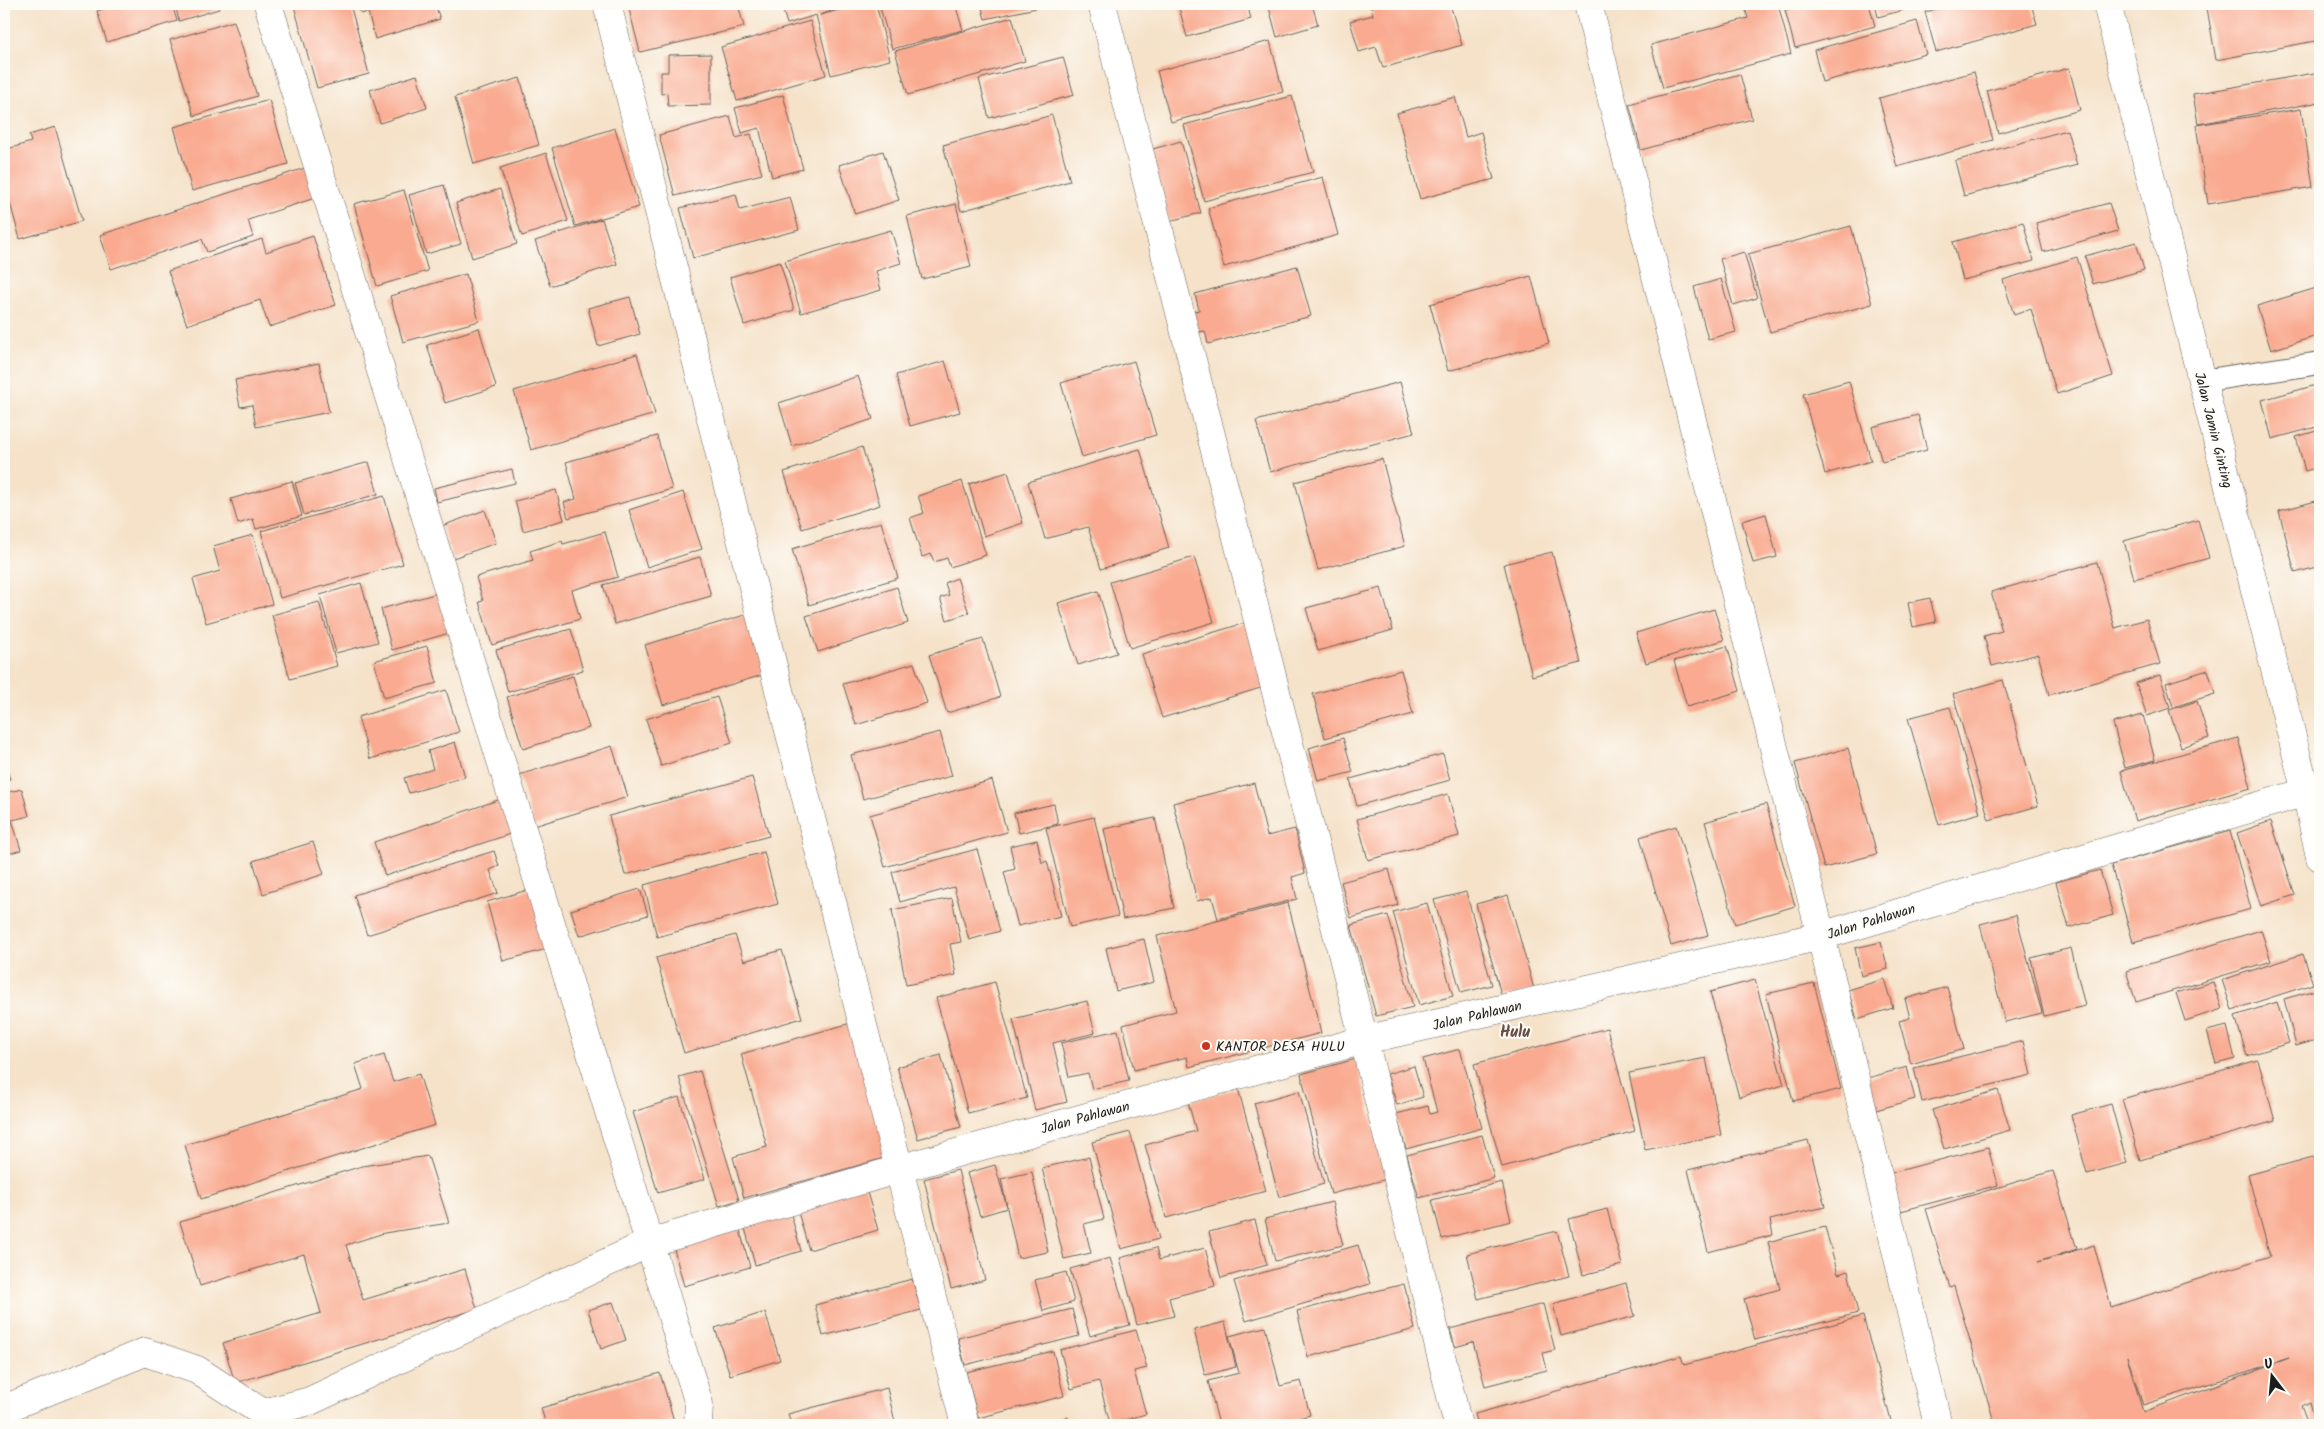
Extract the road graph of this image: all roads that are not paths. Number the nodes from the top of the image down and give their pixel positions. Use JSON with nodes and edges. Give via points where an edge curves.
{"nodes":[{"id":1,"x":268,"y":4,"type":"edge"},
{"id":2,"x":607,"y":4,"type":"edge"},
{"id":3,"x":1102,"y":4,"type":"edge"},
{"id":4,"x":1588,"y":4,"type":"edge"},
{"id":5,"x":2107,"y":4,"type":"edge"},
{"id":6,"x":2320,"y":363,"type":"edge"},
{"id":7,"x":2202,"y":381,"type":"junction"},
{"id":8,"x":2306,"y":792,"type":"junction"},
{"id":9,"x":2320,"y":857,"type":"edge"},
{"id":10,"x":1821,"y":936,"type":"junction"},
{"id":11,"x":1364,"y":1040,"type":"junction"},
{"id":12,"x":899,"y":1169,"type":"junction"},
{"id":13,"x":649,"y":1243,"type":"junction"},
{"id":14,"x":4,"y":1409,"type":"edge"},
{"id":15,"x":698,"y":1425,"type":"edge"},
{"id":16,"x":965,"y":1425,"type":"edge"},
{"id":17,"x":1458,"y":1425,"type":"edge"},
{"id":18,"x":1938,"y":1425,"type":"edge"}],
"edges":[{"from":1,"to":13,"type":"main road"},
{"from":2,"to":12,"type":"main road"},
{"from":3,"to":11,"type":"main road"},
{"from":4,"to":10,"type":"main road"},
{"from":5,"to":7,"type":"main road","name":"Jalan Jamin Ginting"},
{"from":6,"to":7,"type":"lane"},
{"from":7,"to":8,"type":"main road","name":"Jalan Jamin Ginting"},
{"from":8,"to":9,"type":"main road","name":"Jalan Jamin Ginting"},
{"from":8,"to":10,"type":"main road","name":"Jalan Pahlawan"},
{"from":10,"to":11,"type":"main road","name":"Jalan Pahlawan"},
{"from":10,"to":18,"type":"main road"},
{"from":11,"to":12,"type":"main road","name":"Jalan Pahlawan"},
{"from":11,"to":17,"type":"main road"},
{"from":12,"to":13,"type":"main road","name":"Jalan Pahlawan"},
{"from":12,"to":16,"type":"main road"},
{"from":13,"to":14,"type":"main road","name":"Jalan Pahlawan","via":[[310,1401],[272,1411],[263,1413],[197,1370],[145,1352]]},
{"from":13,"to":15,"type":"main road","via":[[699,1404]]}]}
